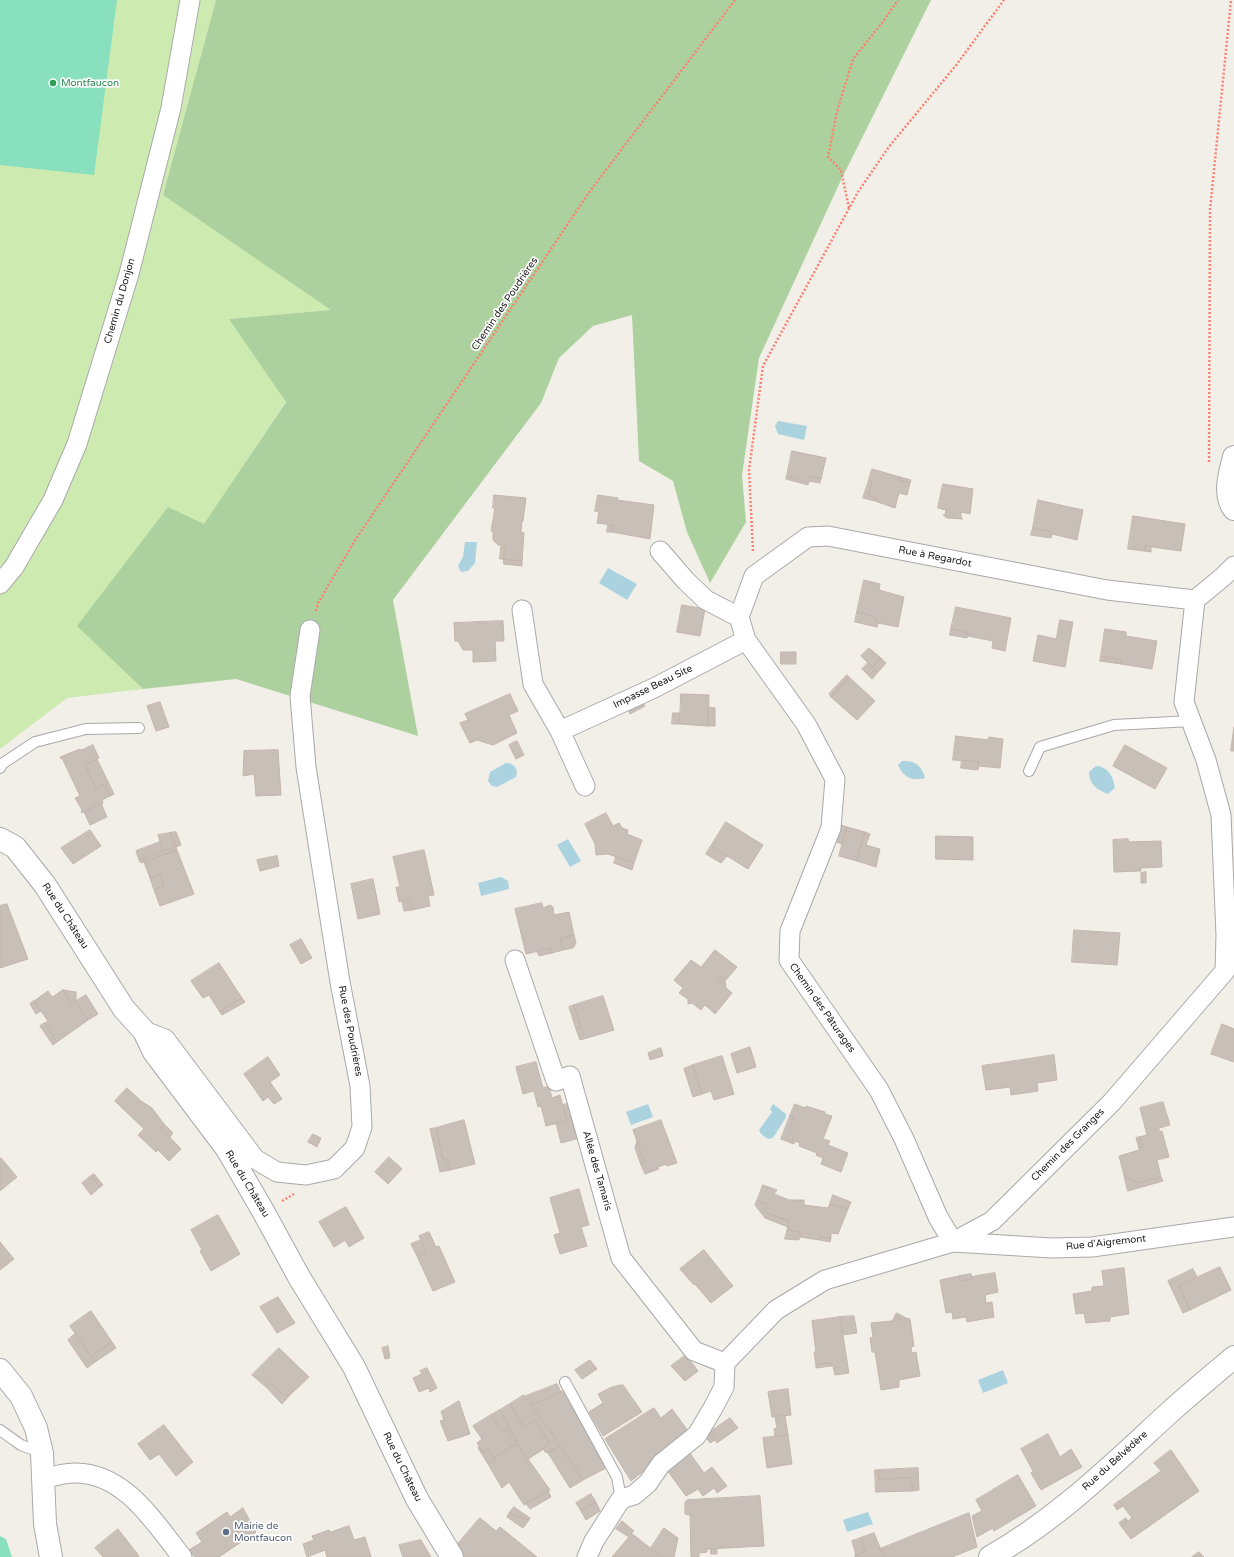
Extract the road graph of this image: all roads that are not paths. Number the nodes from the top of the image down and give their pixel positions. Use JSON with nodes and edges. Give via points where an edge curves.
{"nodes":[{"id":1,"x":190,"y":0,"type":"edge"},
{"id":2,"x":1234,"y":457,"type":"edge"},
{"id":3,"x":1234,"y":509,"type":"edge"},
{"id":4,"x":660,"y":551,"type":"dead end"},
{"id":5,"x":1234,"y":566,"type":"edge"},
{"id":6,"x":0,"y":584,"type":"edge"},
{"id":7,"x":1195,"y":600,"type":"junction"},
{"id":8,"x":522,"y":610,"type":"dead end"},
{"id":9,"x":739,"y":617,"type":"junction"},
{"id":10,"x":310,"y":630,"type":"road end"},
{"id":11,"x":746,"y":640,"type":"junction"},
{"id":12,"x":1192,"y":721,"type":"junction"},
{"id":13,"x":139,"y":728,"type":"dead end"},
{"id":14,"x":560,"y":731,"type":"junction"},
{"id":15,"x":0,"y":768,"type":"edge"},
{"id":16,"x":1029,"y":771,"type":"dead end"},
{"id":17,"x":585,"y":786,"type":"dead end"},
{"id":18,"x":0,"y":839,"type":"edge"},
{"id":19,"x":515,"y":960,"type":"dead end"},
{"id":20,"x":1230,"y":969,"type":"edge"},
{"id":21,"x":144,"y":1031,"type":"junction"},
{"id":22,"x":1234,"y":1227,"type":"edge"},
{"id":23,"x":953,"y":1242,"type":"junction"},
{"id":24,"x":1234,"y":1357,"type":"edge"},
{"id":25,"x":725,"y":1363,"type":"junction"},
{"id":26,"x":0,"y":1370,"type":"edge"},
{"id":27,"x":565,"y":1382,"type":"dead end"},
{"id":28,"x":0,"y":1430,"type":"edge"},
{"id":29,"x":42,"y":1453,"type":"junction"},
{"id":30,"x":43,"y":1478,"type":"junction"},
{"id":31,"x":620,"y":1499,"type":"junction"},
{"id":32,"x":51,"y":1557,"type":"edge"},
{"id":33,"x":182,"y":1557,"type":"edge"},
{"id":34,"x":452,"y":1557,"type":"edge"},
{"id":35,"x":586,"y":1557,"type":"edge"},
{"id":36,"x":990,"y":1557,"type":"edge"}],
"edges":[{"from":1,"to":6,"type":"street","name":"Chemin du Donjon","via":[[171,108],[129,274],[77,444],[53,500],[14,567]]},
{"from":2,"to":3,"type":"street","via":[[1228,479],[1230,504]]},
{"from":4,"to":9,"type":"street","via":[[706,600]]},
{"from":5,"to":7,"type":"street"},
{"from":7,"to":9,"type":"street","name":"Rue à Regardot","via":[[1107,590],[828,536],[808,537],[754,576]]},
{"from":7,"to":12,"type":"street","name":"Chemin des Granges","via":[[1184,702]]},
{"from":8,"to":14,"type":"street","via":[[533,684]]},
{"from":9,"to":11,"type":"street"},
{"from":10,"to":21,"type":"street","name":"Rue des Poudrières","via":[[300,696],[306,767],[340,982],[360,1086],[362,1127],[355,1148],[334,1169],[306,1175],[277,1172],[255,1159],[166,1039]]},
{"from":11,"to":14,"type":"street","name":"Impasse Beau Site","via":[[654,688]]},
{"from":11,"to":23,"type":"street","name":"Chemin des Pâturages","via":[[806,724],[835,779],[831,828],[790,931],[789,960],[879,1090],[904,1139],[938,1217]]},
{"from":12,"to":16,"type":"lane","via":[[1114,725],[1040,747]]},
{"from":12,"to":20,"type":"street","name":"Chemin des Granges","via":[[1221,815],[1226,935]]},
{"from":13,"to":15,"type":"lane","via":[[86,729],[35,742],[2,764]]},
{"from":14,"to":17,"type":"street"},
{"from":18,"to":21,"type":"street","name":"Rue du Château","via":[[15,847],[46,885],[124,1009]]},
{"from":19,"to":25,"type":"street","name":"Allée des Tamaris","via":[[556,1081],[570,1076],[621,1258],[694,1351]]},
{"from":20,"to":23,"type":"street","name":"Chemin des Granges","via":[[1101,1113],[992,1221]]},
{"from":21,"to":34,"type":"street","name":"Rue du Château","via":[[154,1052],[227,1149],[299,1278],[354,1367],[417,1499]]},
{"from":22,"to":23,"type":"street","name":"Rue d'Aigremont","via":[[1092,1246],[1052,1248]]},
{"from":23,"to":25,"type":"street","name":"Chemin des Granges","via":[[825,1280],[776,1310]]},
{"from":24,"to":36,"type":"street","name":"Rue du Belvédère","via":[[1070,1501],[1027,1534]]},
{"from":25,"to":31,"type":"street","via":[[724,1388],[697,1435],[660,1464],[648,1482],[634,1495]]},
{"from":26,"to":29,"type":"street","via":[[22,1396],[36,1428]]},
{"from":27,"to":31,"type":"lane","via":[[617,1477]]},
{"from":28,"to":29,"type":"lane","via":[[21,1445]]},
{"from":29,"to":30,"type":"street"},
{"from":30,"to":32,"type":"street","via":[[44,1524]]},
{"from":30,"to":33,"type":"street","via":[[74,1473],[98,1476],[118,1486],[139,1504]]},
{"from":31,"to":35,"type":"street"}]}
